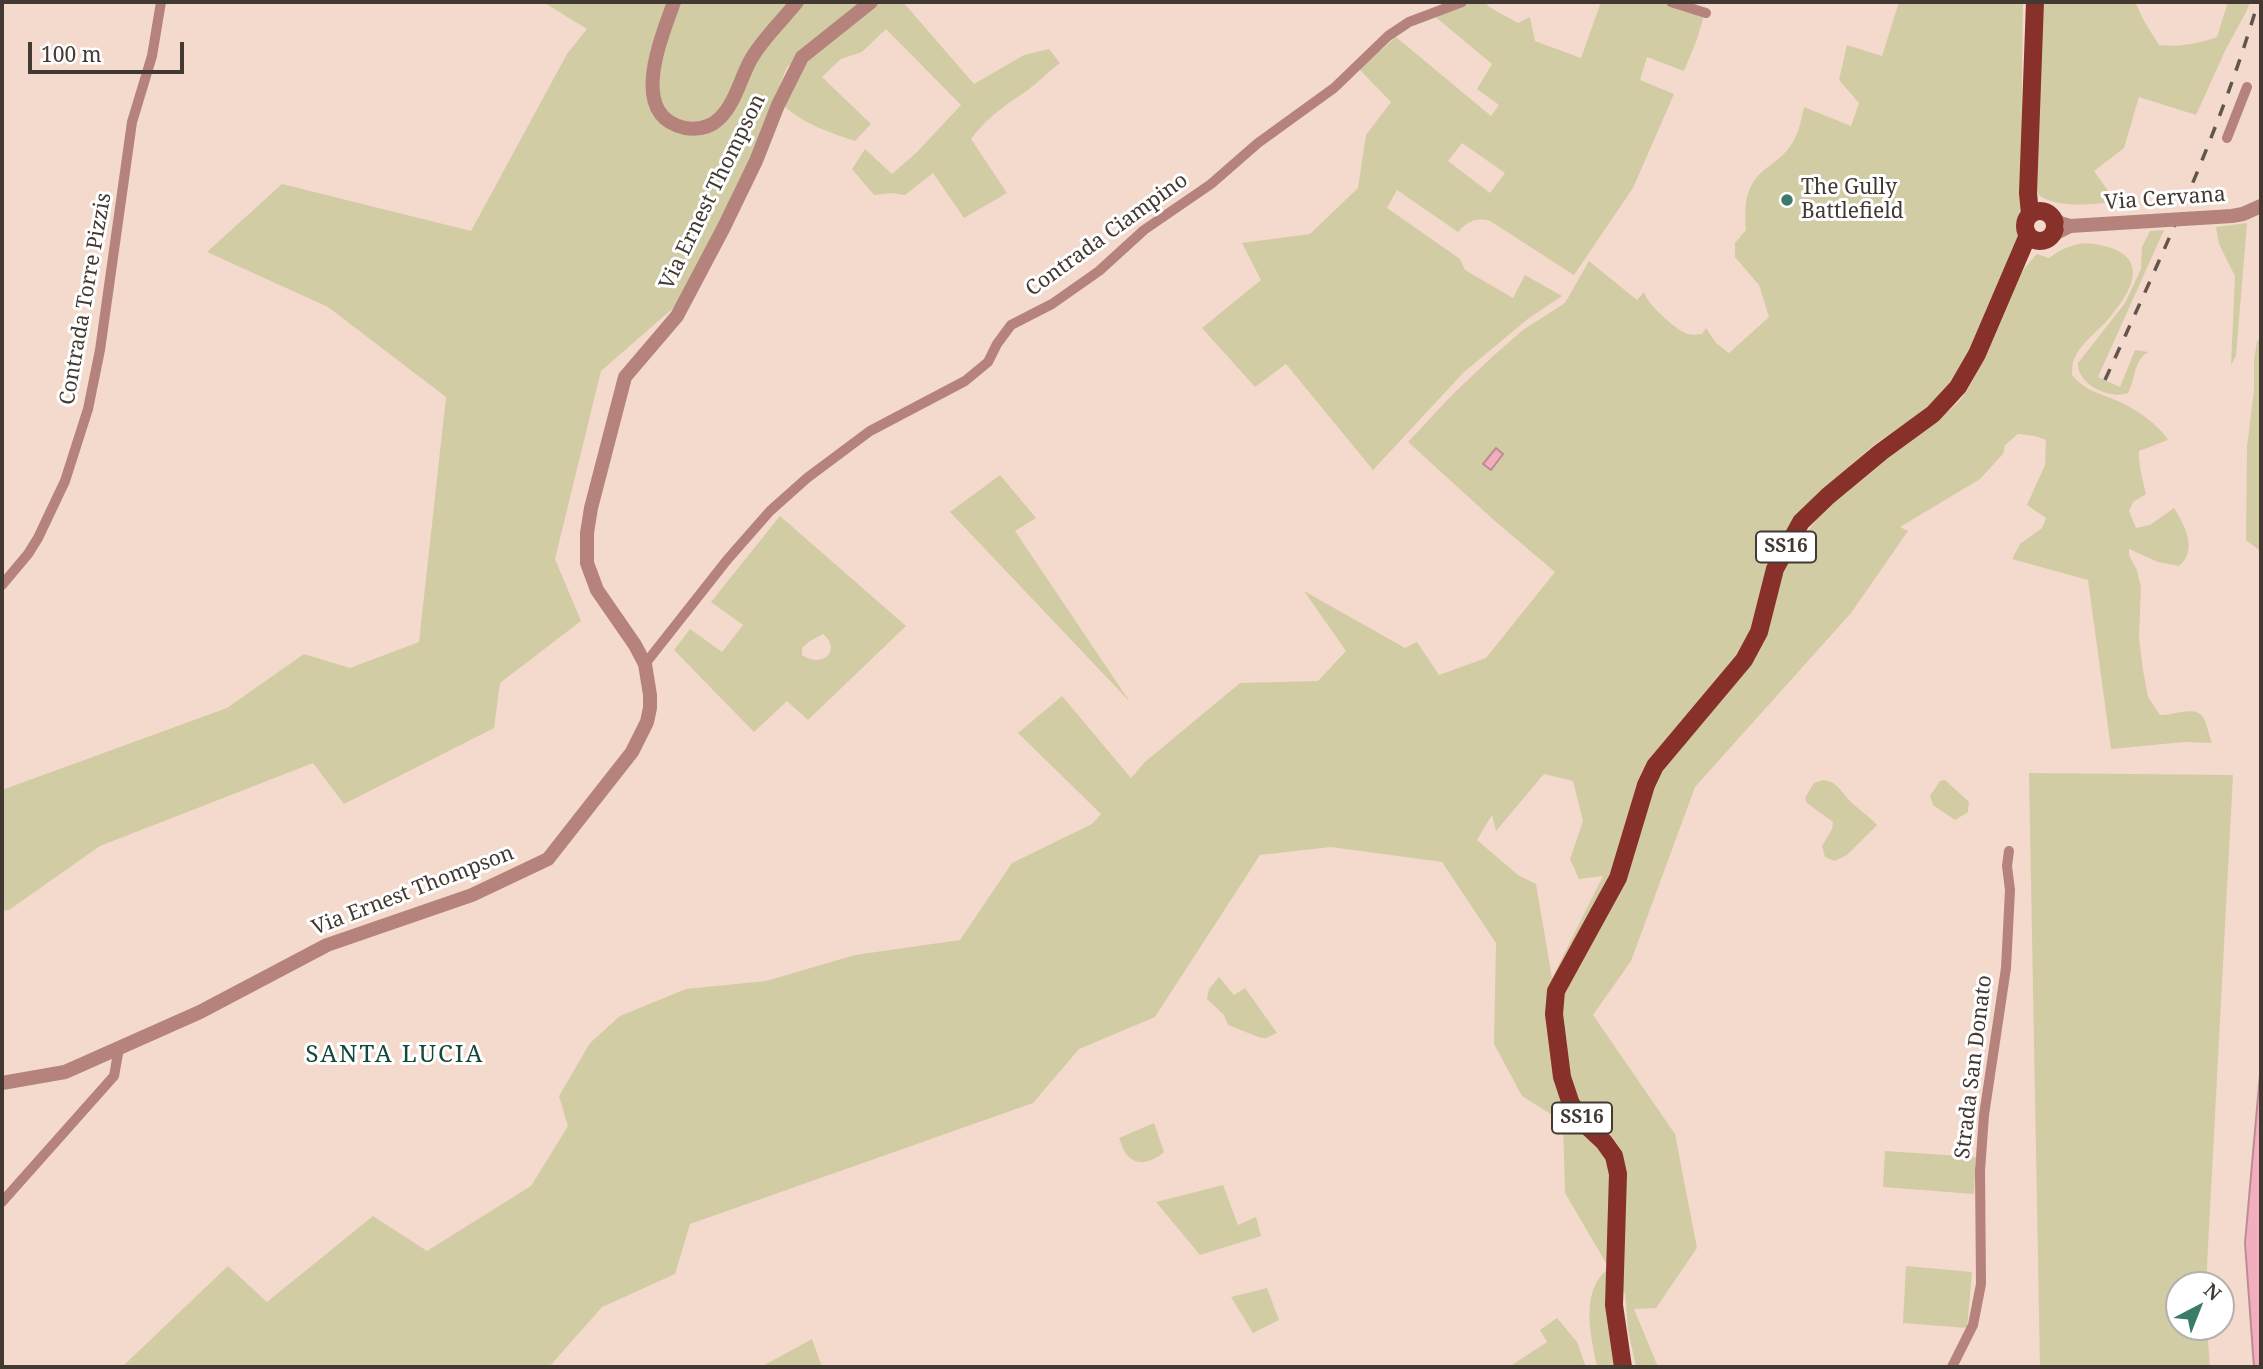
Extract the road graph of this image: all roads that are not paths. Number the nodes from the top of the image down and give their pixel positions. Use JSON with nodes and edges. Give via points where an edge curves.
{"nodes":[{"id":1,"x":161,"y":2,"type":"edge"},
{"id":2,"x":674,"y":2,"type":"edge"},
{"id":3,"x":796,"y":2,"type":"edge"},
{"id":4,"x":871,"y":2,"type":"edge"},
{"id":5,"x":1462,"y":2,"type":"edge"},
{"id":6,"x":1671,"y":2,"type":"edge"},
{"id":7,"x":2035,"y":2,"type":"edge"},
{"id":8,"x":1706,"y":13,"type":"dead end"},
{"id":9,"x":2248,"y":87,"type":"dead end"},
{"id":10,"x":2227,"y":138,"type":"dead end"},
{"id":11,"x":2261,"y":206,"type":"edge"},
{"id":12,"x":2040,"y":214,"type":"junction"},
{"id":13,"x":2070,"y":226,"type":"junction"},
{"id":14,"x":2039,"y":237,"type":"junction"},
{"id":15,"x":2,"y":585,"type":"edge"},
{"id":16,"x":645,"y":664,"type":"junction"},
{"id":17,"x":2008,"y":851,"type":"dead end"},
{"id":18,"x":119,"y":1048,"type":"junction"},
{"id":19,"x":2,"y":1083,"type":"edge"},
{"id":20,"x":2,"y":1202,"type":"edge"},
{"id":21,"x":1623,"y":1367,"type":"edge"},
{"id":22,"x":1952,"y":1367,"type":"edge"}],
"edges":[{"from":1,"to":15,"type":"street","name":"Contrada Torre Pizzis","via":[[152,56],[132,122],[88,409],[65,481],[38,538]]},
{"from":2,"to":3,"type":"street","name":"Via Ernest Thompson","via":[[651,86],[653,100],[664,117],[692,128],[711,125],[725,112],[751,59]]},
{"from":4,"to":16,"type":"street","name":"Via Ernest Thompson","via":[[802,57],[756,161],[677,316],[625,377],[586,533],[587,563],[597,590]]},
{"from":5,"to":16,"type":"street","name":"Contrada Ciampino","via":[[1409,22],[1388,36],[1334,88],[1144,230],[1099,271],[1052,304],[1011,325],[988,362],[965,381],[870,431],[807,478],[727,560]]},
{"from":6,"to":8,"type":"street"},
{"from":7,"to":12,"type":"main road","number":"SS16","via":[[2028,193]]},
{"from":9,"to":10,"type":"street"},
{"from":11,"to":13,"type":"street","name":"Via Cervana","bridge":true,"via":[[2232,216]]},
{"from":12,"to":13,"type":"street"},
{"from":12,"to":14,"type":"main road","number":"SS16","via":[[2025,226]]},
{"from":12,"to":14,"type":"main road","number":"SS16","via":[[2056,226]]},
{"from":13,"to":14,"type":"street","name":"Via Cervana"},
{"from":14,"to":21,"type":"main road","number":"SS16","via":[[2017,260],[1977,354],[1946,402],[1801,522],[1775,569],[1759,632],[1744,660],[1655,766],[1618,878],[1556,991],[1553,1014],[1562,1077],[1571,1104],[1614,1156],[1618,1174],[1614,1306]]},
{"from":16,"to":18,"type":"street","name":"Via Ernest Thompson","via":[[648,722],[548,859],[472,895],[327,946]]},
{"from":17,"to":22,"type":"street","name":"Strada San Donato","via":[[2006,968],[1980,1171],[1981,1284],[1973,1325]]},
{"from":18,"to":19,"type":"street","name":"Via Ernest Thompson","via":[[65,1072]]},
{"from":18,"to":20,"type":"street","via":[[114,1076]]}]}
